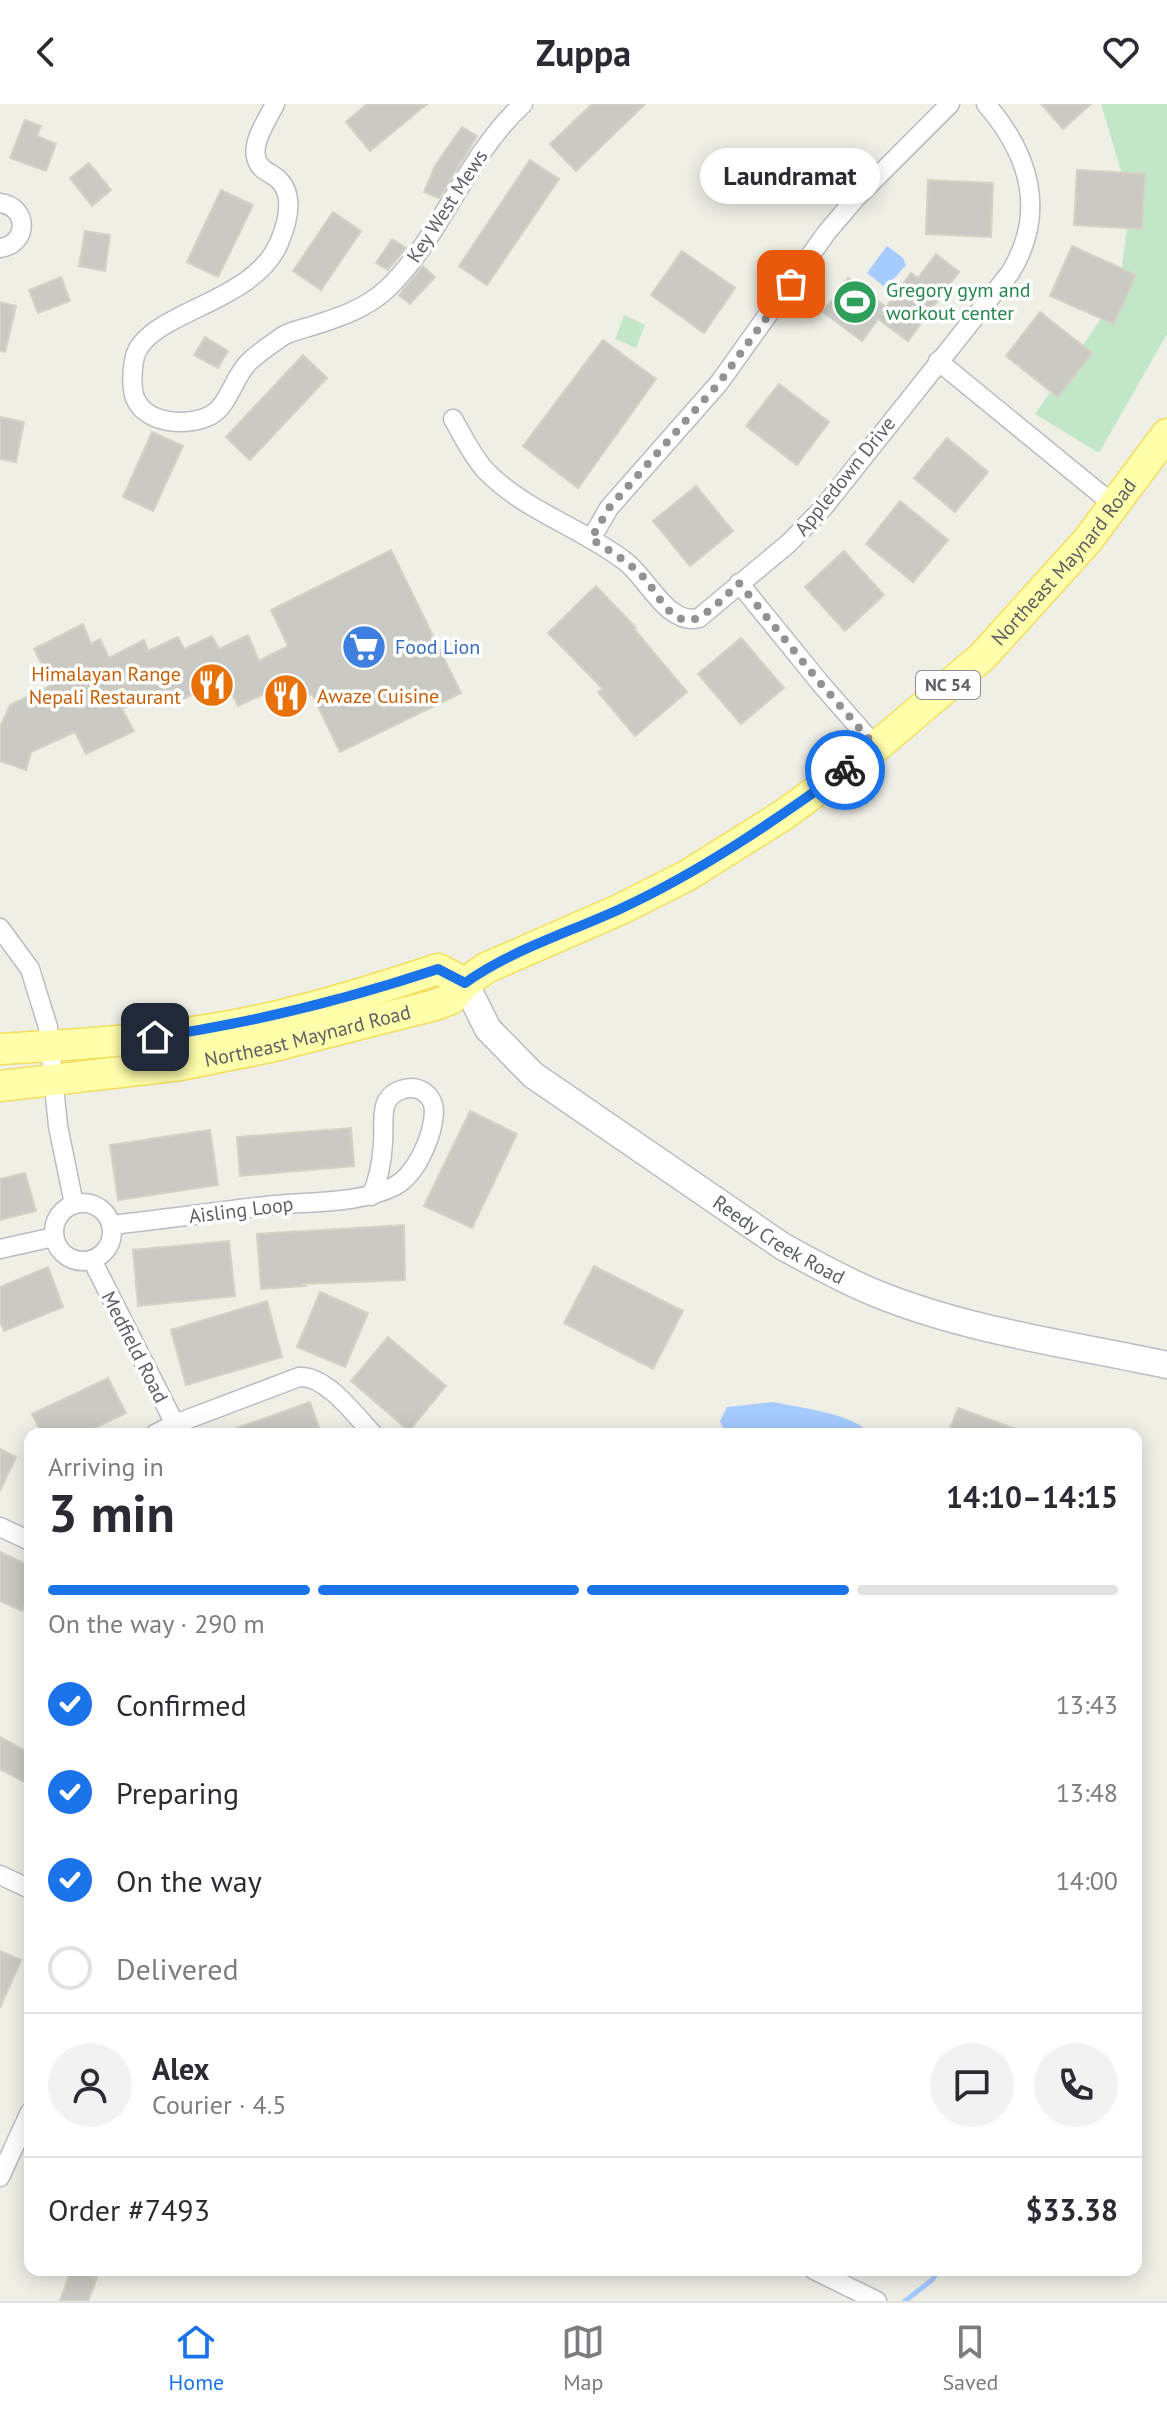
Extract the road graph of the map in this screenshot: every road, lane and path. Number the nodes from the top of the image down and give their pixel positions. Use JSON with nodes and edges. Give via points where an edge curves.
{"nodes":[{"id":1,"x":275,"y":104,"type":"edge"},
{"id":2,"x":523,"y":104,"type":"edge"},
{"id":3,"x":950,"y":104,"type":"edge"},
{"id":4,"x":986,"y":104,"type":"edge"},
{"id":5,"x":0,"y":203,"type":"edge"},
{"id":6,"x":0,"y":248,"type":"edge"},
{"id":7,"x":938,"y":361,"type":"junction"},
{"id":8,"x":453,"y":419,"type":"dead end"},
{"id":9,"x":1167,"y":434,"type":"edge"},
{"id":10,"x":1114,"y":505,"type":"junction"},
{"id":11,"x":591,"y":539,"type":"junction"},
{"id":12,"x":739,"y":583,"type":"junction"},
{"id":13,"x":876,"y":747,"type":"junction"},
{"id":14,"x":0,"y":928,"type":"edge"},
{"id":15,"x":465,"y":983,"type":"junction"},
{"id":16,"x":52,"y":1046,"type":"junction"},
{"id":17,"x":0,"y":1049,"type":"edge"},
{"id":18,"x":54,"y":1082,"type":"junction"},
{"id":19,"x":0,"y":1086,"type":"edge"},
{"id":20,"x":371,"y":1196,"type":"junction"},
{"id":21,"x":74,"y":1204,"type":"junction"},
{"id":22,"x":111,"y":1225,"type":"junction"},
{"id":23,"x":54,"y":1237,"type":"junction"},
{"id":24,"x":0,"y":1249,"type":"edge"},
{"id":25,"x":92,"y":1260,"type":"junction"},
{"id":26,"x":1167,"y":1365,"type":"edge"},
{"id":27,"x":177,"y":1428,"type":"edge"},
{"id":28,"x":180,"y":1428,"type":"edge"},
{"id":29,"x":367,"y":1428,"type":"edge"},
{"id":30,"x":0,"y":1527,"type":"edge"},
{"id":31,"x":24,"y":1533,"type":"edge"},
{"id":32,"x":0,"y":1875,"type":"edge"},
{"id":33,"x":24,"y":1886,"type":"edge"},
{"id":34,"x":24,"y":2125,"type":"edge"},
{"id":35,"x":0,"y":2177,"type":"edge"},
{"id":36,"x":826,"y":2276,"type":"edge"},
{"id":37,"x":877,"y":2301,"type":"edge"}],
"edges":[{"from":1,"to":2,"type":"street","name":"Key West Mews","via":[[261,132],[257,161],[279,179],[288,193],[288,209],[268,263],[249,281],[165,325],[136,354],[136,400],[169,422],[212,415],[249,362],[269,346],[288,333],[356,310],[386,289],[432,234],[471,165]]},
{"from":3,"to":11,"type":"street","via":[[827,232],[719,383],[609,508]]},
{"from":4,"to":7,"type":"street","name":"Appledown Drive","via":[[1004,125],[1029,179],[1028,239],[1010,273]]},
{"from":5,"to":6,"type":"street","via":[[20,213],[23,225],[11,246]]},
{"from":7,"to":10,"type":"street"},
{"from":7,"to":12,"type":"street","name":"Appledown Drive","via":[[823,508]]},
{"from":8,"to":11,"type":"street","name":"Appledown Drive","via":[[485,469],[510,492]]},
{"from":9,"to":10,"type":"main road","name":"Northeast Maynard Road","number":"NC 54"},
{"from":10,"to":13,"type":"main road","name":"Northeast Maynard Road","number":"NC 54","via":[[982,657]]},
{"from":11,"to":12,"type":"street","name":"Appledown Drive","via":[[626,562],[670,611],[684,619],[699,618]]},
{"from":12,"to":13,"type":"street"},
{"from":13,"to":15,"type":"main road","name":"Northeast Maynard Road","number":"NC 54","via":[[785,814],[688,875],[486,968]]},
{"from":14,"to":16,"type":"street","via":[[30,969]]},
{"from":15,"to":16,"type":"main road","name":"Northeast Maynard Road","via":[[438,969],[257,1021]]},
{"from":15,"to":18,"type":"main road","name":"Northeast Maynard Road","number":"NC 54","via":[[451,999],[435,1005],[270,1047]]},
{"from":15,"to":26,"type":"street","name":"Reedy Creek Road","via":[[488,1029],[533,1075],[782,1246],[875,1293],[983,1327]]},
{"from":16,"to":17,"type":"main road","name":"Northeast Maynard Road"},
{"from":16,"to":18,"type":"street"},
{"from":18,"to":19,"type":"main road","name":"Northeast Maynard Road","number":"NC 54"},
{"from":18,"to":21,"type":"street"},
{"from":20,"to":20,"type":"street","name":"Aisling Loop","via":[[410,1175],[435,1114],[424,1092],[396,1091],[385,1104],[381,1166]]},
{"from":20,"to":22,"type":"street","name":"Aisling Loop"},
{"from":21,"to":22,"type":"street","via":[[93,1204]]},
{"from":21,"to":23,"type":"street","via":[[56,1220]]},
{"from":22,"to":25,"type":"street","via":[[110,1243]]},
{"from":23,"to":24,"type":"street"},
{"from":23,"to":25,"type":"street","via":[[63,1255]]},
{"from":25,"to":27,"type":"street","name":"Medfield Road"},
{"from":28,"to":29,"type":"street","via":[[309,1376],[321,1381]]},
{"from":30,"to":31,"type":"street"},
{"from":32,"to":33,"type":"street"},
{"from":34,"to":35,"type":"street"},
{"from":36,"to":37,"type":"street"}]}
